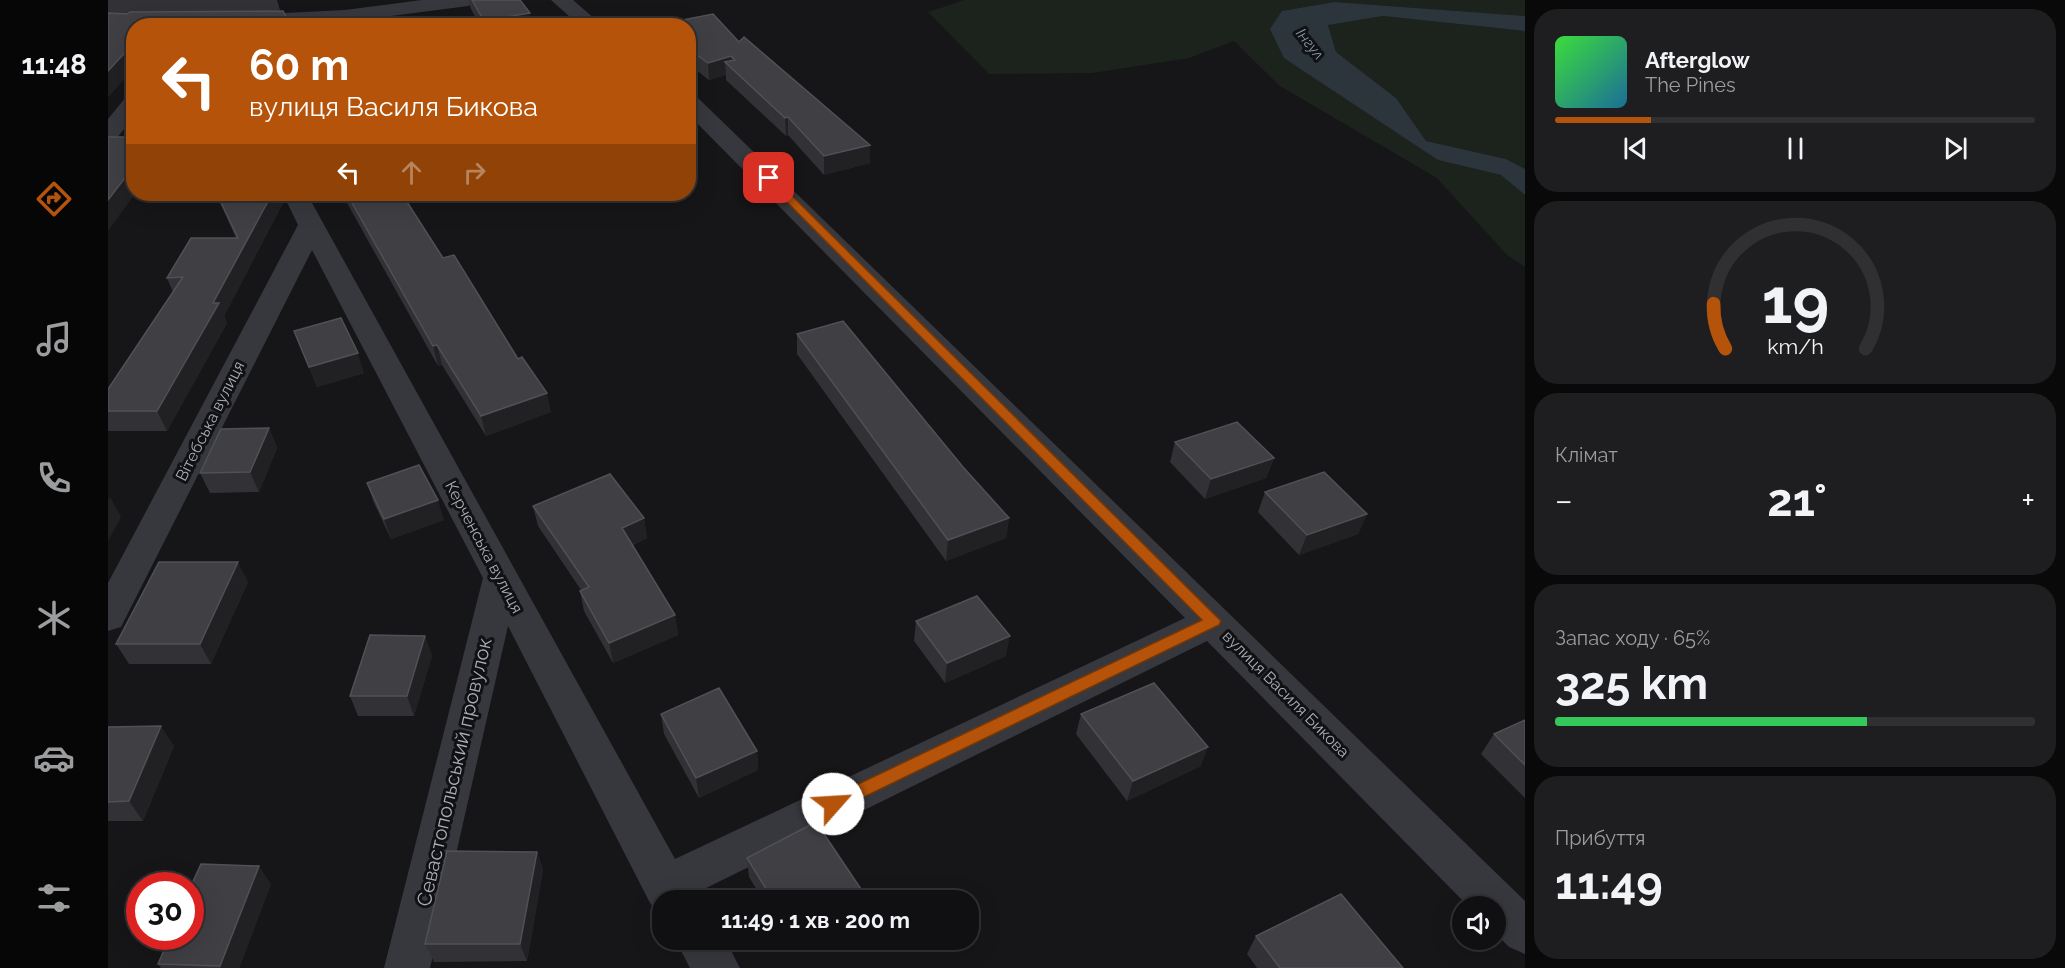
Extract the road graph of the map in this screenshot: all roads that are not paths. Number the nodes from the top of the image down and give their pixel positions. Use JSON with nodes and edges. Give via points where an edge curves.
{"nodes":[{"id":1,"x":468,"y":0,"type":"edge"},
{"id":2,"x":561,"y":0,"type":"edge"},
{"id":3,"x":291,"y":18,"type":"edge"},
{"id":4,"x":583,"y":18,"type":"edge"},
{"id":5,"x":696,"y":107,"type":"edge"},
{"id":6,"x":126,"y":112,"type":"edge"},
{"id":7,"x":108,"y":134,"type":"edge"},
{"id":8,"x":299,"y":201,"type":"edge"},
{"id":9,"x":311,"y":225,"type":"junction"},
{"id":10,"x":501,"y":577,"type":"junction"},
{"id":11,"x":108,"y":617,"type":"edge"},
{"id":12,"x":1213,"y":621,"type":"junction"},
{"id":13,"x":667,"y":890,"type":"edge"},
{"id":14,"x":675,"y":890,"type":"edge"},
{"id":15,"x":1525,"y":932,"type":"edge"},
{"id":16,"x":706,"y":950,"type":"edge"},
{"id":17,"x":407,"y":968,"type":"edge"},
{"id":18,"x":717,"y":968,"type":"edge"}],
"edges":[{"from":1,"to":3,"type":"street"},
{"from":2,"to":4,"type":"street"},
{"from":5,"to":12,"type":"street","name":"вулиця Василя Бикова"},
{"from":6,"to":7,"type":"street"},
{"from":8,"to":9,"type":"street","name":"Керченська вулиця"},
{"from":9,"to":10,"type":"street","name":"Керченська вулиця"},
{"from":9,"to":11,"type":"street","name":"Вітебська вулиця"},
{"from":10,"to":13,"type":"street","name":"Керченська вулиця"},
{"from":10,"to":17,"type":"street","name":"Севастопольський провулок"},
{"from":12,"to":14,"type":"street"},
{"from":12,"to":15,"type":"street","name":"вулиця Василя Бикова"},
{"from":16,"to":18,"type":"street"}]}
